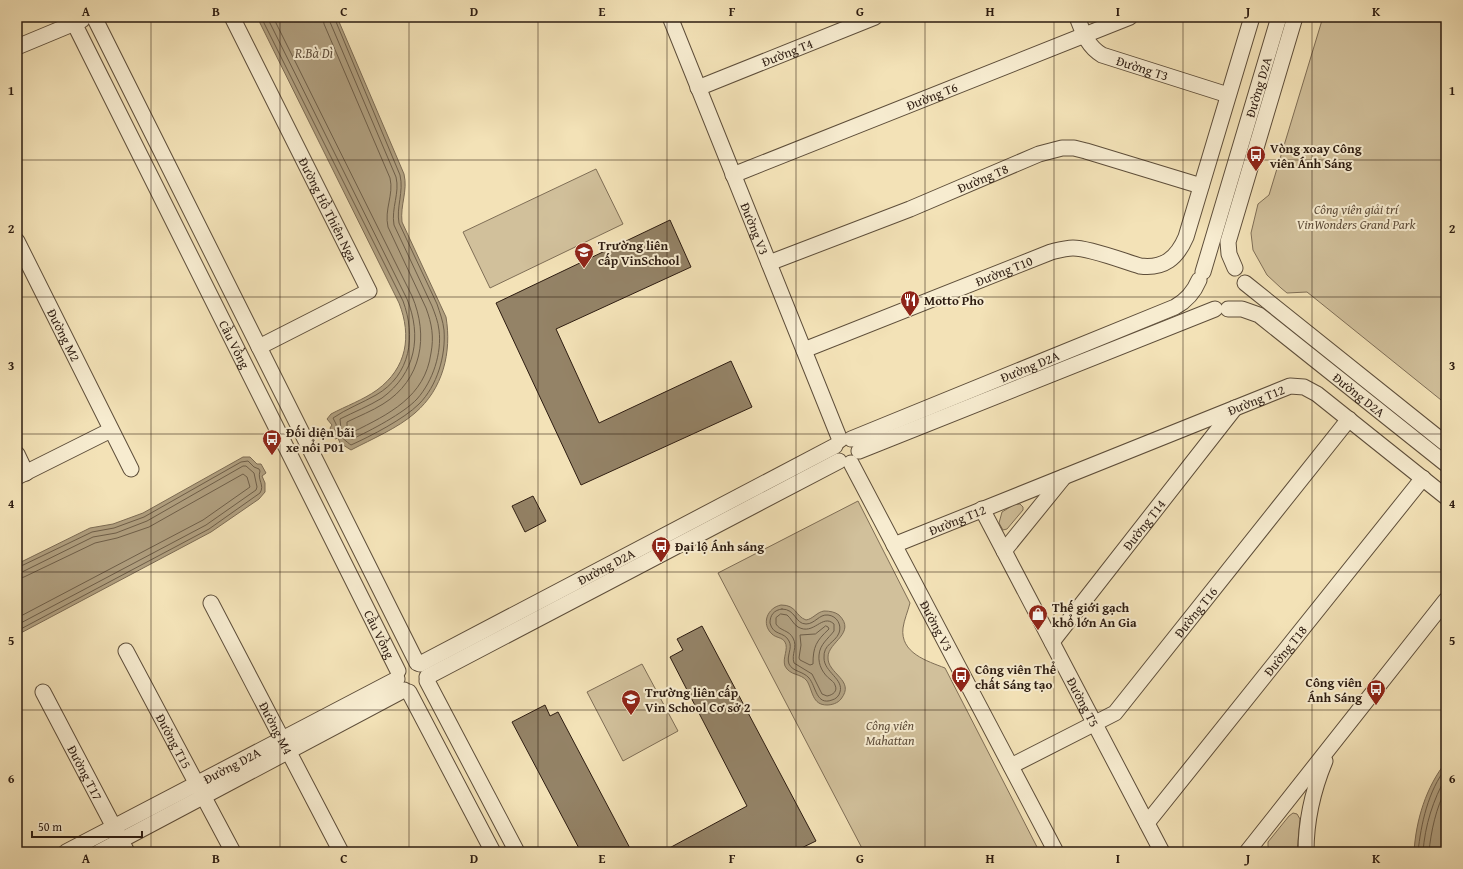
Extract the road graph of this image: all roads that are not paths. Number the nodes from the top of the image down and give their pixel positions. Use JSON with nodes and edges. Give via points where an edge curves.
{"nodes":[{"id":1,"x":88,"y":17,"type":"edge"},
{"id":2,"x":94,"y":17,"type":"edge"},
{"id":3,"x":232,"y":17,"type":"edge"},
{"id":4,"x":670,"y":17,"type":"edge"},
{"id":5,"x":876,"y":17,"type":"edge"},
{"id":6,"x":1077,"y":17,"type":"edge"},
{"id":7,"x":1130,"y":17,"type":"edge"},
{"id":8,"x":1252,"y":17,"type":"edge"},
{"id":9,"x":1279,"y":17,"type":"edge"},
{"id":10,"x":1293,"y":18,"type":"edge"},
{"id":11,"x":73,"y":20,"type":"edge"},
{"id":12,"x":1084,"y":35,"type":"junction"},
{"id":13,"x":17,"y":47,"type":"edge"},
{"id":14,"x":698,"y":88,"type":"junction"},
{"id":15,"x":1228,"y":95,"type":"junction"},
{"id":16,"x":733,"y":175,"type":"junction"},
{"id":17,"x":1201,"y":186,"type":"junction"},
{"id":18,"x":17,"y":241,"type":"edge"},
{"id":19,"x":768,"y":263,"type":"junction"},
{"id":20,"x":1235,"y":268,"type":"junction"},
{"id":21,"x":1201,"y":276,"type":"junction"},
{"id":22,"x":1245,"y":284,"type":"junction"},
{"id":23,"x":1222,"y":309,"type":"junction"},
{"id":24,"x":259,"y":346,"type":"junction"},
{"id":25,"x":804,"y":350,"type":"junction"},
{"id":26,"x":1236,"y":407,"type":"junction"},
{"id":27,"x":1349,"y":420,"type":"junction"},
{"id":28,"x":111,"y":430,"type":"junction"},
{"id":29,"x":1446,"y":444,"type":"edge"},
{"id":30,"x":846,"y":450,"type":"junction"},
{"id":31,"x":17,"y":454,"type":"edge"},
{"id":32,"x":1446,"y":464,"type":"edge"},
{"id":33,"x":131,"y":469,"type":"dead end"},
{"id":34,"x":22,"y":475,"type":"edge"},
{"id":35,"x":1064,"y":476,"type":"junction"},
{"id":36,"x":1423,"y":478,"type":"junction"},
{"id":37,"x":1446,"y":497,"type":"edge"},
{"id":38,"x":982,"y":510,"type":"junction"},
{"id":39,"x":894,"y":545,"type":"junction"},
{"id":40,"x":1004,"y":551,"type":"junction"},
{"id":41,"x":1446,"y":600,"type":"edge"},
{"id":42,"x":211,"y":603,"type":"dead end"},
{"id":43,"x":1052,"y":642,"type":"junction"},
{"id":44,"x":126,"y":651,"type":"dead end"},
{"id":45,"x":423,"y":672,"type":"junction"},
{"id":46,"x":402,"y":683,"type":"junction"},
{"id":47,"x":43,"y":692,"type":"dead end"},
{"id":48,"x":1095,"y":724,"type":"junction"},
{"id":49,"x":282,"y":739,"type":"junction"},
{"id":50,"x":1335,"y":740,"type":"junction"},
{"id":51,"x":288,"y":752,"type":"junction"},
{"id":52,"x":1011,"y":766,"type":"junction"},
{"id":53,"x":196,"y":783,"type":"junction"},
{"id":54,"x":204,"y":797,"type":"junction"},
{"id":55,"x":1147,"y":823,"type":"junction"},
{"id":56,"x":114,"y":827,"type":"junction"},
{"id":57,"x":124,"y":846,"type":"edge"},
{"id":58,"x":1252,"y":849,"type":"edge"},
{"id":59,"x":66,"y":852,"type":"edge"},
{"id":60,"x":99,"y":852,"type":"edge"},
{"id":61,"x":233,"y":852,"type":"edge"},
{"id":62,"x":341,"y":852,"type":"edge"},
{"id":63,"x":493,"y":852,"type":"edge"},
{"id":64,"x":518,"y":852,"type":"edge"},
{"id":65,"x":1056,"y":852,"type":"edge"},
{"id":66,"x":1162,"y":852,"type":"edge"},
{"id":67,"x":1306,"y":852,"type":"edge"}],
"edges":[{"from":1,"to":11,"type":"street"},
{"from":2,"to":24,"type":"street","name":"Cầu Vồng"},
{"from":3,"to":24,"type":"street","name":"Đường Hồ Thiên Nga","via":[[369,291]]},
{"from":4,"to":14,"type":"street","name":"Đường V3"},
{"from":5,"to":14,"type":"street","name":"Đường T4"},
{"from":6,"to":12,"type":"street","name":"Đường T3"},
{"from":7,"to":12,"type":"street","name":"Đường T6"},
{"from":8,"to":15,"type":"street"},
{"from":9,"to":21,"type":"street","name":"Đường D2A"},
{"from":10,"to":20,"type":"street","name":"Đường D2A","via":[[1228,242],[1229,254]]},
{"from":11,"to":13,"type":"street"},
{"from":11,"to":46,"type":"street","name":"Cầu Vồng"},
{"from":12,"to":15,"type":"street","name":"Đường T3","via":[[1102,55]]},
{"from":12,"to":16,"type":"street","name":"Đường T6"},
{"from":14,"to":16,"type":"street","name":"Đường V3"},
{"from":15,"to":17,"type":"street"},
{"from":16,"to":19,"type":"street","name":"Đường V3"},
{"from":17,"to":19,"type":"street","name":"Đường T8","via":[[1086,151],[1062,148],[1038,154],[910,209]]},
{"from":17,"to":25,"type":"street","name":"Đường T10","via":[[1182,245],[1178,253],[1164,264],[1148,268],[1086,250],[1062,249]]},
{"from":18,"to":28,"type":"street","name":"Đường M2"},
{"from":19,"to":25,"type":"street","name":"Đường V3"},
{"from":20,"to":21,"type":"street","via":[[1227,264],[1217,264],[1208,267]]},
{"from":20,"to":22,"type":"street"},
{"from":21,"to":23,"type":"street","via":[[1198,290],[1202,300],[1207,305]]},
{"from":21,"to":30,"type":"street","name":"Đường D2A","via":[[1190,296],[1175,307]]},
{"from":22,"to":23,"type":"street","via":[[1240,301],[1235,306]]},
{"from":22,"to":29,"type":"street","name":"Đường D2A"},
{"from":23,"to":30,"type":"street","name":"Đường D2A"},
{"from":23,"to":32,"type":"street","name":"Đường D2A","via":[[1242,309],[1258,316]]},
{"from":24,"to":45,"type":"street","name":"Cầu Vồng"},
{"from":25,"to":30,"type":"street","name":"Đường V3"},
{"from":26,"to":27,"type":"street","name":"Đường T12","via":[[1283,388],[1297,386],[1311,390]]},
{"from":26,"to":35,"type":"street","name":"Đường T12"},
{"from":26,"to":43,"type":"street","name":"Đường T14"},
{"from":27,"to":36,"type":"street","name":"Đường T12"},
{"from":27,"to":48,"type":"street","name":"Đường T16","via":[[1115,713]]},
{"from":28,"to":33,"type":"street","name":"Đường M2"},
{"from":28,"to":34,"type":"street"},
{"from":30,"to":39,"type":"street","name":"Đường V3"},
{"from":30,"to":45,"type":"street","name":"Đường D2A"},
{"from":31,"to":34,"type":"street"},
{"from":35,"to":38,"type":"street","name":"Đường T12"},
{"from":35,"to":40,"type":"street","name":"Đường T12"},
{"from":36,"to":37,"type":"street","name":"Đường T12"},
{"from":36,"to":55,"type":"street","name":"Đường T18"},
{"from":38,"to":39,"type":"street","name":"Đường T12"},
{"from":38,"to":40,"type":"street","name":"Đường T5"},
{"from":39,"to":52,"type":"street","name":"Đường V3"},
{"from":40,"to":43,"type":"street","name":"Đường T5"},
{"from":41,"to":50,"type":"street"},
{"from":42,"to":49,"type":"street","name":"Đường M4"},
{"from":43,"to":48,"type":"street","name":"Đường T5"},
{"from":44,"to":53,"type":"street","name":"Đường T15"},
{"from":45,"to":46,"type":"street","via":[[423,688],[419,691]]},
{"from":45,"to":46,"type":"street","via":[[407,663],[400,667]]},
{"from":45,"to":64,"type":"street","name":"Cầu Vồng"},
{"from":46,"to":49,"type":"street","name":"Đường D2A"},
{"from":46,"to":51,"type":"street","name":"Đường D2A"},
{"from":46,"to":63,"type":"street","name":"Cầu Vồng"},
{"from":47,"to":56,"type":"street","name":"Đường T17"},
{"from":48,"to":52,"type":"street","name":"Đường T16"},
{"from":48,"to":55,"type":"street","name":"Đường T5"},
{"from":49,"to":51,"type":"street","name":"Đường M4"},
{"from":49,"to":53,"type":"street","name":"Đường D2A"},
{"from":50,"to":58,"type":"street"},
{"from":50,"to":67,"type":"street","via":[[1314,792]]},
{"from":51,"to":54,"type":"street","name":"Đường D2A"},
{"from":51,"to":62,"type":"street","name":"Đường M4"},
{"from":52,"to":65,"type":"street","name":"Đường V3"},
{"from":53,"to":54,"type":"street","name":"Đường T15"},
{"from":53,"to":56,"type":"street","name":"Đường D2A"},
{"from":54,"to":57,"type":"street","name":"Đường D2A"},
{"from":54,"to":61,"type":"street","name":"Đường T15"},
{"from":55,"to":66,"type":"street","name":"Đường T5"},
{"from":56,"to":57,"type":"street","name":"Đường T17"},
{"from":56,"to":59,"type":"street","name":"Đường D2A"},
{"from":57,"to":60,"type":"street","name":"Đường D2A"}]}
